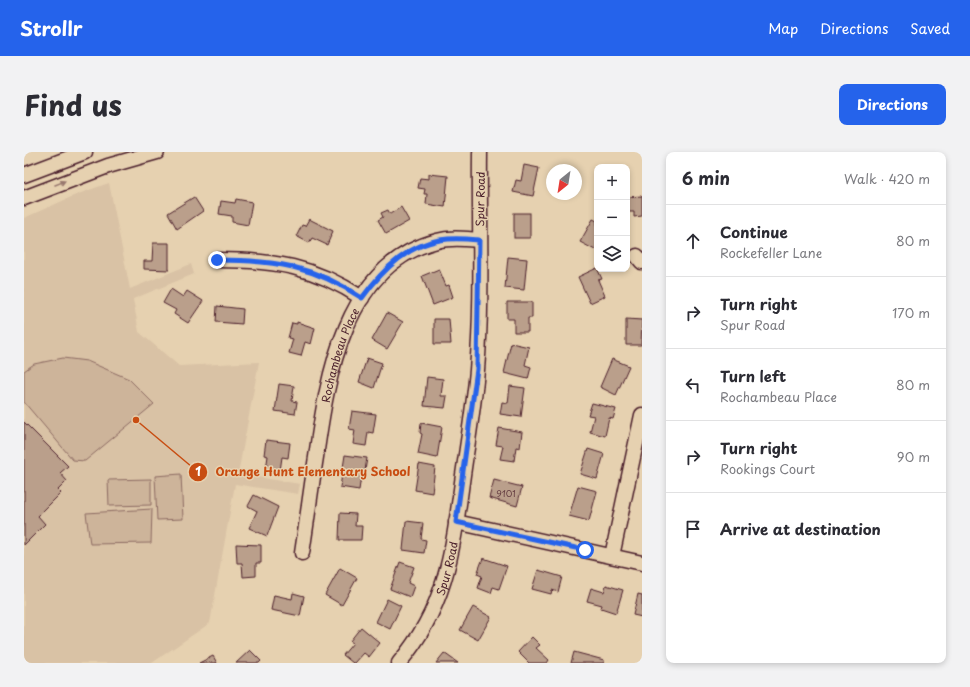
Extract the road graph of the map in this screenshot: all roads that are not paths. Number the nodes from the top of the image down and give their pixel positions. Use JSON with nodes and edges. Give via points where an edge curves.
{"nodes":[{"id":1,"x":85,"y":152,"type":"edge"},
{"id":2,"x":157,"y":152,"type":"edge"},
{"id":3,"x":480,"y":152,"type":"edge"},
{"id":4,"x":24,"y":175,"type":"edge"},
{"id":5,"x":24,"y":198,"type":"edge"},
{"id":6,"x":479,"y":240,"type":"junction"},
{"id":7,"x":217,"y":260,"type":"dead end"},
{"id":8,"x":362,"y":298,"type":"junction"},
{"id":9,"x":642,"y":415,"type":"edge"},
{"id":10,"x":456,"y":522,"type":"junction"},
{"id":11,"x":302,"y":553,"type":"dead end"},
{"id":12,"x":612,"y":556,"type":"junction"},
{"id":13,"x":642,"y":563,"type":"edge"},
{"id":14,"x":399,"y":663,"type":"edge"}],
"edges":[{"from":1,"to":4,"type":"street"},
{"from":5,"to":2,"type":"street","one_way":true,"via":[[108,166]]},
{"from":3,"to":6,"type":"street","name":"Spur Road"},
{"from":6,"to":8,"type":"street","name":"Rochambeau Place","via":[[443,240],[413,250],[391,263],[377,276]]},
{"from":6,"to":10,"type":"street","name":"Spur Road","via":[[477,369]]},
{"from":7,"to":8,"type":"street","via":[[265,261],[302,268],[341,284]]},
{"from":8,"to":11,"type":"street","name":"Rochambeau Place","via":[[344,334],[328,382]]},
{"from":9,"to":12,"type":"street"},
{"from":10,"to":12,"type":"street"},
{"from":10,"to":14,"type":"street","name":"Spur Road","via":[[449,563],[435,609],[412,648]]},
{"from":12,"to":13,"type":"street"}]}
